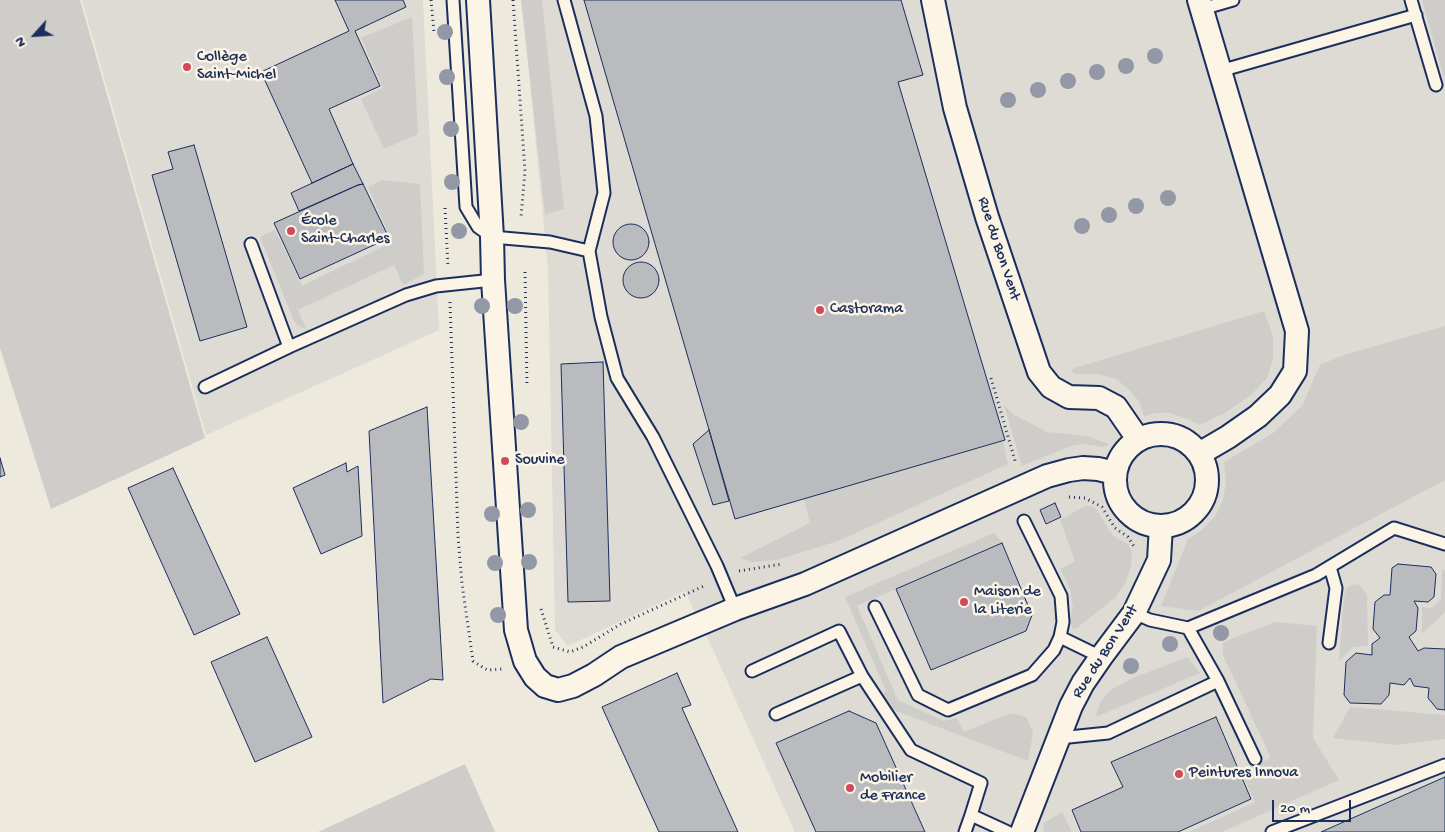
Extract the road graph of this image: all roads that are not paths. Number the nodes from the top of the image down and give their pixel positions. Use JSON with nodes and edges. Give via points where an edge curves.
{"nodes":[{"id":1,"x":453,"y":0,"type":"edge"},
{"id":2,"x":478,"y":0,"type":"edge"},
{"id":3,"x":564,"y":0,"type":"edge"},
{"id":4,"x":933,"y":0,"type":"edge"},
{"id":5,"x":1233,"y":0,"type":"edge"},
{"id":6,"x":1411,"y":0,"type":"edge"},
{"id":7,"x":1201,"y":4,"type":"edge"},
{"id":8,"x":1416,"y":14,"type":"junction"},
{"id":9,"x":1220,"y":71,"type":"junction"},
{"id":10,"x":1436,"y":85,"type":"dead end"},
{"id":11,"x":492,"y":237,"type":"junction"},
{"id":12,"x":251,"y":244,"type":"dead end"},
{"id":13,"x":589,"y":251,"type":"junction"},
{"id":14,"x":493,"y":280,"type":"junction"},
{"id":15,"x":290,"y":347,"type":"junction"},
{"id":16,"x":205,"y":387,"type":"dead end"},
{"id":17,"x":1138,"y":440,"type":"junction"},
{"id":18,"x":1199,"y":454,"type":"junction"},
{"id":19,"x":1116,"y":473,"type":"junction"},
{"id":20,"x":1024,"y":521,"type":"dead end"},
{"id":21,"x":1161,"y":526,"type":"junction"},
{"id":22,"x":1445,"y":544,"type":"edge"},
{"id":23,"x":1330,"y":567,"type":"junction"},
{"id":24,"x":875,"y":607,"type":"dead end"},
{"id":25,"x":735,"y":609,"type":"junction"},
{"id":26,"x":1134,"y":613,"type":"junction"},
{"id":27,"x":1188,"y":628,"type":"junction"},
{"id":28,"x":1060,"y":637,"type":"junction"},
{"id":29,"x":1329,"y":643,"type":"dead end"},
{"id":30,"x":1100,"y":657,"type":"junction"},
{"id":31,"x":752,"y":671,"type":"dead end"},
{"id":32,"x":862,"y":676,"type":"junction"},
{"id":33,"x":1218,"y":682,"type":"junction"},
{"id":34,"x":776,"y":714,"type":"dead end"},
{"id":35,"x":1059,"y":738,"type":"junction"},
{"id":36,"x":1255,"y":759,"type":"dead end"},
{"id":37,"x":1445,"y":765,"type":"edge"},
{"id":38,"x":971,"y":815,"type":"junction"},
{"id":39,"x":965,"y":832,"type":"edge"},
{"id":40,"x":1008,"y":832,"type":"edge"},
{"id":41,"x":1022,"y":832,"type":"edge"},
{"id":42,"x":1272,"y":832,"type":"edge"}],
"edges":[{"from":1,"to":11,"type":"lane","via":[[466,207],[478,228]]},
{"from":2,"to":11,"type":"street"},
{"from":3,"to":13,"type":"lane","via":[[596,116],[604,193]]},
{"from":4,"to":17,"type":"street","name":"Rue du Bon Vent","via":[[955,108],[1038,372],[1051,387],[1070,398],[1100,398],[1116,407]]},
{"from":5,"to":7,"type":"lane"},
{"from":6,"to":8,"type":"lane"},
{"from":7,"to":9,"type":"street"},
{"from":8,"to":9,"type":"lane"},
{"from":8,"to":10,"type":"lane"},
{"from":9,"to":18,"type":"street","via":[[1297,331],[1295,370],[1280,395],[1258,416]]},
{"from":11,"to":13,"type":"lane","via":[[550,242]]},
{"from":11,"to":14,"type":"street"},
{"from":12,"to":15,"type":"lane"},
{"from":13,"to":25,"type":"lane","via":[[617,378],[653,437]]},
{"from":14,"to":15,"type":"lane","via":[[436,286],[406,294]]},
{"from":14,"to":25,"type":"street","via":[[516,630],[525,661],[534,677],[545,686],[558,690],[573,686],[621,657]]},
{"from":15,"to":16,"type":"lane"},
{"from":17,"to":18,"type":"street","via":[[1151,434],[1165,433],[1190,444]]},
{"from":17,"to":19,"type":"street","via":[[1119,460]]},
{"from":18,"to":21,"type":"street","via":[[1206,467],[1207,481],[1202,502],[1188,518]]},
{"from":19,"to":21,"type":"street","via":[[1115,486],[1126,510],[1136,519]]},
{"from":19,"to":25,"type":"street","via":[[1083,468],[1047,476],[805,584]]},
{"from":20,"to":28,"type":"lane","via":[[1061,596],[1063,622]]},
{"from":21,"to":26,"type":"street","name":"Rue du Bon Vent","via":[[1159,560]]},
{"from":22,"to":23,"type":"lane","via":[[1394,528]]},
{"from":23,"to":27,"type":"lane"},
{"from":23,"to":29,"type":"lane","via":[[1336,588]]},
{"from":24,"to":28,"type":"lane","via":[[918,695],[948,710],[1032,675],[1054,650]]},
{"from":26,"to":27,"type":"lane"},
{"from":26,"to":30,"type":"street","name":"Rue du Bon Vent"},
{"from":27,"to":33,"type":"lane"},
{"from":28,"to":30,"type":"lane"},
{"from":30,"to":35,"type":"street","name":"Rue du Bon Vent","via":[[1075,698]]},
{"from":31,"to":32,"type":"lane","via":[[839,631]]},
{"from":32,"to":34,"type":"lane"},
{"from":32,"to":38,"type":"lane","via":[[911,750],[981,783]]},
{"from":33,"to":35,"type":"lane","via":[[1108,733]]},
{"from":33,"to":36,"type":"lane"},
{"from":35,"to":41,"type":"street","name":"Rue du Bon Vent"},
{"from":37,"to":42,"type":"lane"},
{"from":38,"to":39,"type":"lane"},
{"from":38,"to":40,"type":"lane"}]}
